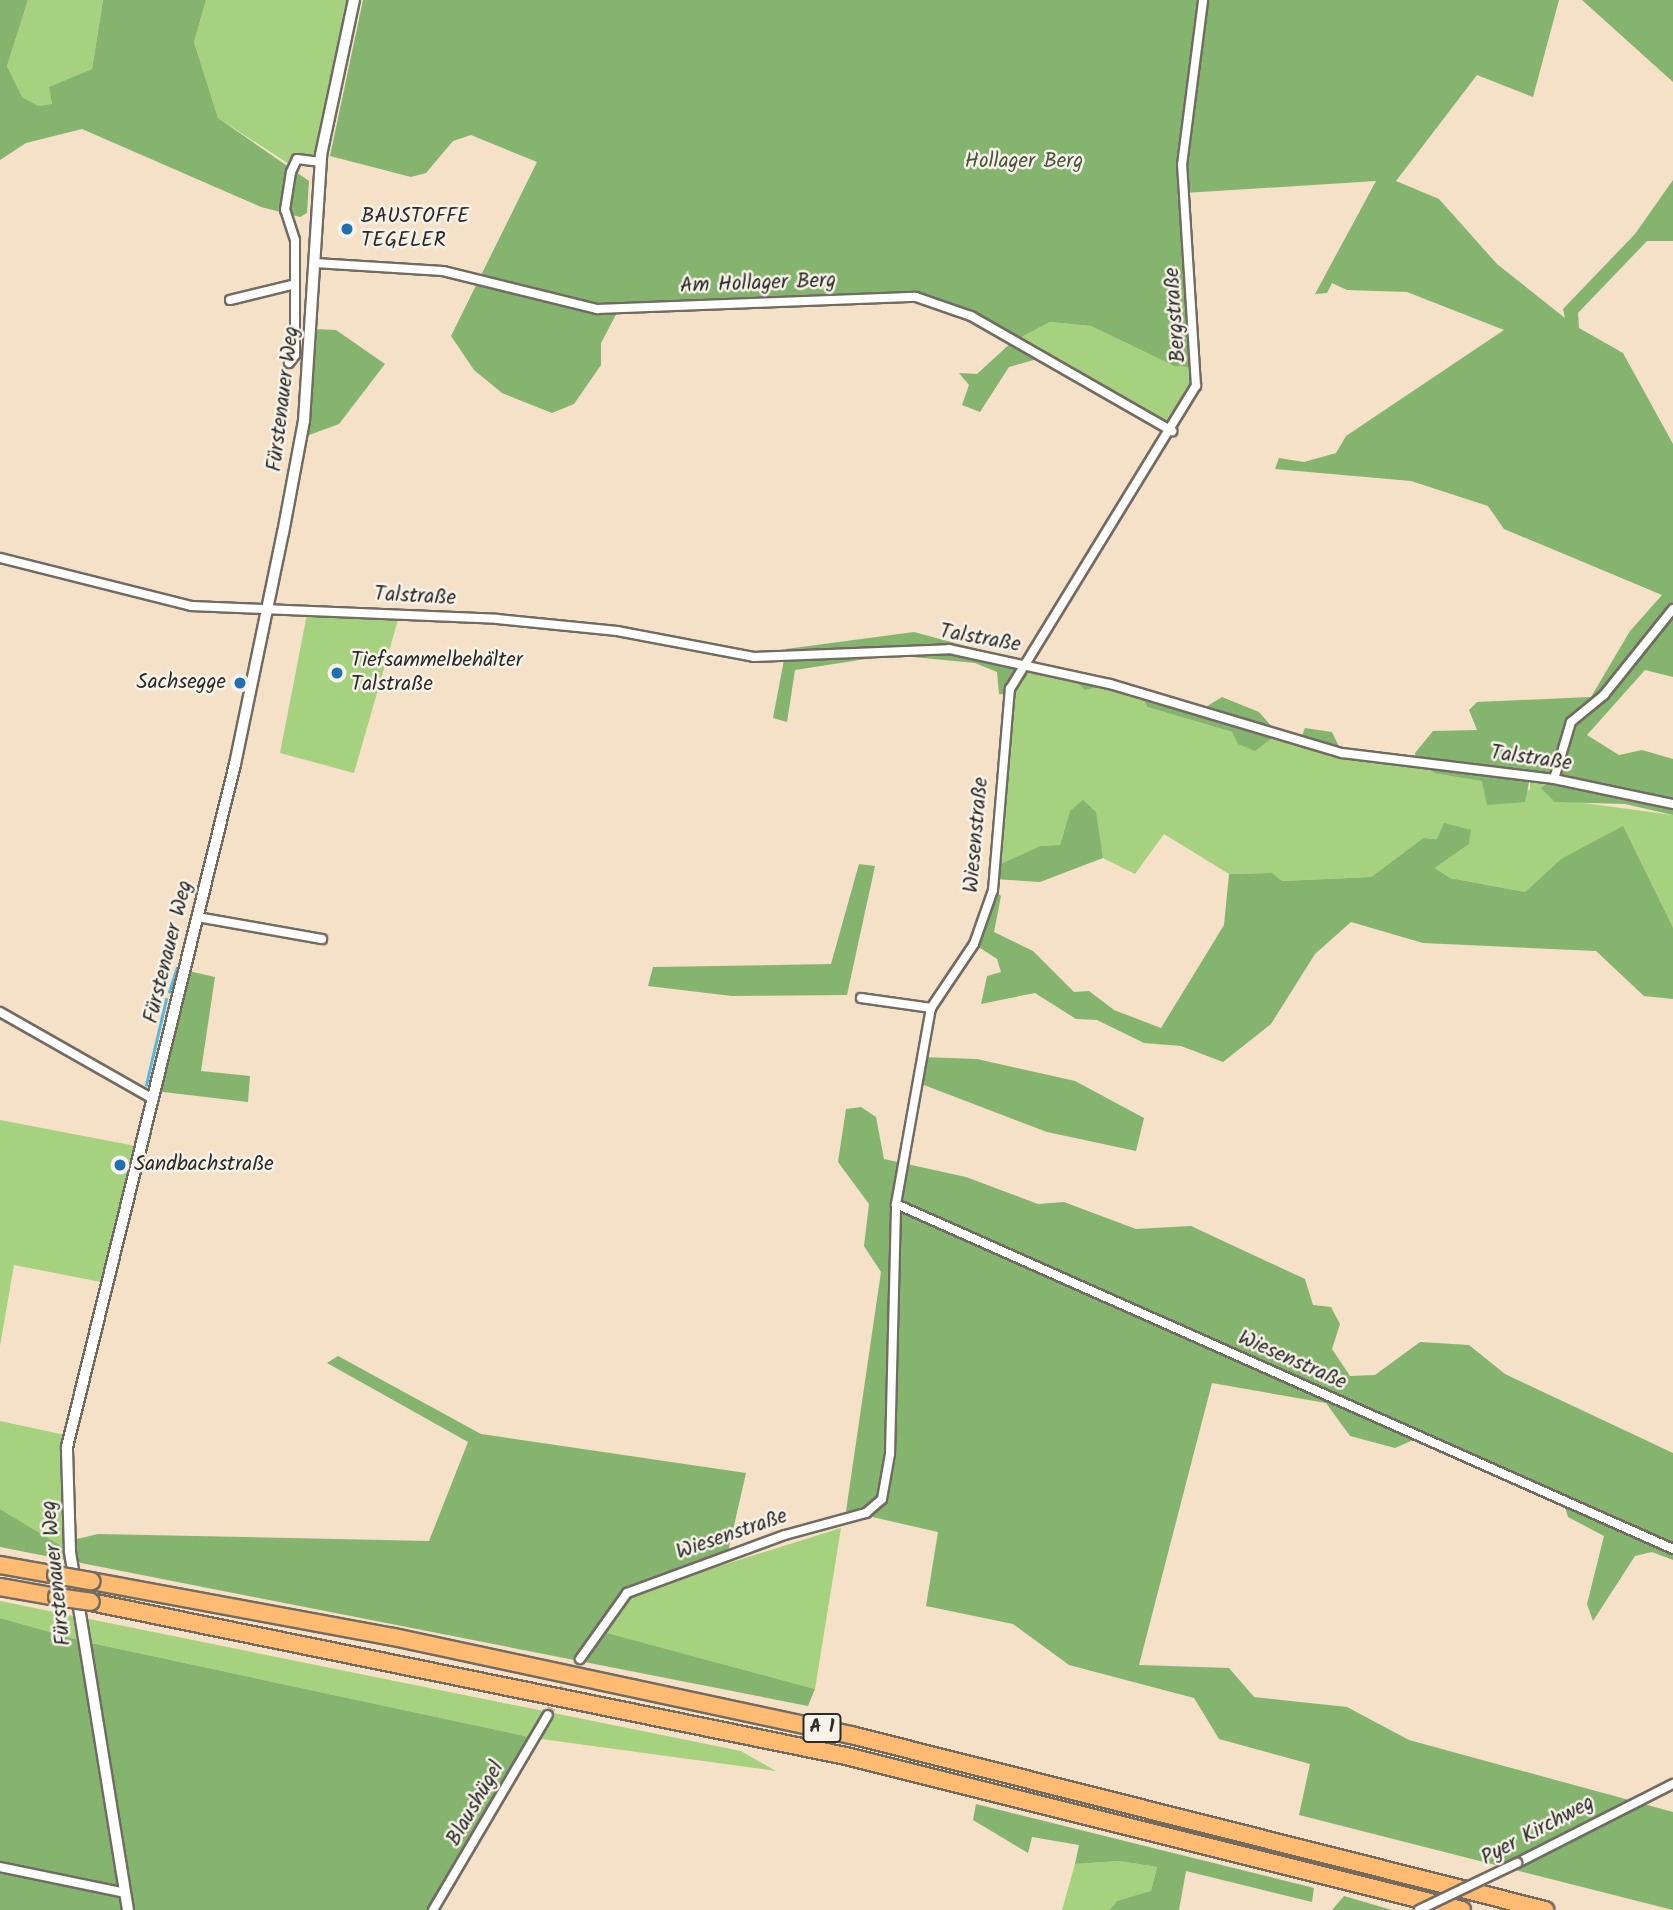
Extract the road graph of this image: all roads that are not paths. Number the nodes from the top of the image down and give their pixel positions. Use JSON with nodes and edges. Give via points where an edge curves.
{"nodes":[{"id":1,"x":354,"y":0,"type":"edge"},
{"id":2,"x":1203,"y":0,"type":"edge"},
{"id":3,"x":321,"y":162,"type":"junction"},
{"id":4,"x":315,"y":263,"type":"junction"},
{"id":5,"x":295,"y":284,"type":"junction"},
{"id":6,"x":230,"y":300,"type":"dead end"},
{"id":7,"x":289,"y":363,"type":"dead end"},
{"id":8,"x":1172,"y":431,"type":"junction"},
{"id":9,"x":0,"y":558,"type":"edge"},
{"id":10,"x":268,"y":607,"type":"junction"},
{"id":11,"x":1673,"y":609,"type":"edge"},
{"id":12,"x":1023,"y":664,"type":"junction"},
{"id":13,"x":1554,"y":779,"type":"junction"},
{"id":14,"x":1673,"y":804,"type":"edge"},
{"id":15,"x":197,"y":917,"type":"junction"},
{"id":16,"x":322,"y":939,"type":"dead end"},
{"id":17,"x":861,"y":998,"type":"dead end"},
{"id":18,"x":931,"y":1008,"type":"junction"},
{"id":19,"x":0,"y":1012,"type":"edge"},
{"id":20,"x":153,"y":1099,"type":"junction"},
{"id":21,"x":897,"y":1204,"type":"junction"},
{"id":22,"x":1673,"y":1549,"type":"edge"},
{"id":23,"x":0,"y":1565,"type":"edge"},
{"id":24,"x":0,"y":1587,"type":"edge"},
{"id":25,"x":580,"y":1659,"type":"tunnel mouth"},
{"id":26,"x":548,"y":1715,"type":"tunnel mouth"},
{"id":27,"x":1673,"y":1784,"type":"edge"},
{"id":28,"x":0,"y":1867,"type":"edge"},
{"id":29,"x":125,"y":1893,"type":"junction"},
{"id":30,"x":128,"y":1910,"type":"edge"},
{"id":31,"x":433,"y":1910,"type":"edge"},
{"id":32,"x":1419,"y":1910,"type":"edge"},
{"id":33,"x":1462,"y":1910,"type":"edge"},
{"id":34,"x":1545,"y":1910,"type":"edge"}],
"edges":[{"from":1,"to":3,"type":"street","name":"Fürstenauer Weg"},
{"from":2,"to":8,"type":"street","name":"Bergstraße","via":[[1182,165],[1199,368]]},
{"from":3,"to":4,"type":"street","name":"Fürstenauer Weg"},
{"from":3,"to":5,"type":"street","via":[[297,159],[290,172],[285,210],[295,240]]},
{"from":4,"to":8,"type":"street","name":"Am Hollager Berg","via":[[443,271],[597,309],[916,297],[971,316]]},
{"from":4,"to":10,"type":"street","name":"Fürstenauer Weg","via":[[304,421]]},
{"from":5,"to":6,"type":"street"},
{"from":5,"to":7,"type":"street","via":[[295,355]]},
{"from":8,"to":12,"type":"street","name":"Bergstraße"},
{"from":9,"to":10,"type":"street","via":[[155,601]]},
{"from":10,"to":12,"type":"street","name":"Talstraße","via":[[604,630],[754,657],[916,647]]},
{"from":10,"to":15,"type":"street","name":"Fürstenauer Weg"},
{"from":11,"to":13,"type":"street","via":[[1604,695],[1571,722]]},
{"from":12,"to":13,"type":"street","name":"Talstraße","via":[[1342,753]]},
{"from":12,"to":18,"type":"street","name":"Wiesenstraße","via":[[1009,695],[993,891],[974,944]]},
{"from":13,"to":14,"type":"street","name":"Talstraße"},
{"from":15,"to":16,"type":"street"},
{"from":15,"to":20,"type":"street","name":"Fürstenauer Weg"},
{"from":17,"to":18,"type":"street"},
{"from":18,"to":21,"type":"street","name":"Wiesenstraße"},
{"from":19,"to":20,"type":"street"},
{"from":20,"to":29,"type":"street","name":"Fürstenauer Weg","via":[[67,1447],[68,1526]]},
{"from":21,"to":22,"type":"street","name":"Wiesenstraße"},
{"from":21,"to":25,"type":"street","name":"Wiesenstraße","via":[[893,1404],[882,1499],[866,1513],[785,1535],[627,1593]]},
{"from":23,"to":34,"type":"highway","number":"A 1","bridge":true,"via":[[394,1637],[852,1735]]},
{"from":24,"to":33,"type":"highway","number":"A 1","bridge":true,"via":[[846,1756]]},
{"from":26,"to":31,"type":"street","name":"Blaushügel"},
{"from":27,"to":32,"type":"street","name":"Pyer Kirchweg","bridge":true},
{"from":28,"to":29,"type":"street"},
{"from":29,"to":30,"type":"street","name":"Fürstenauer Weg"}]}
